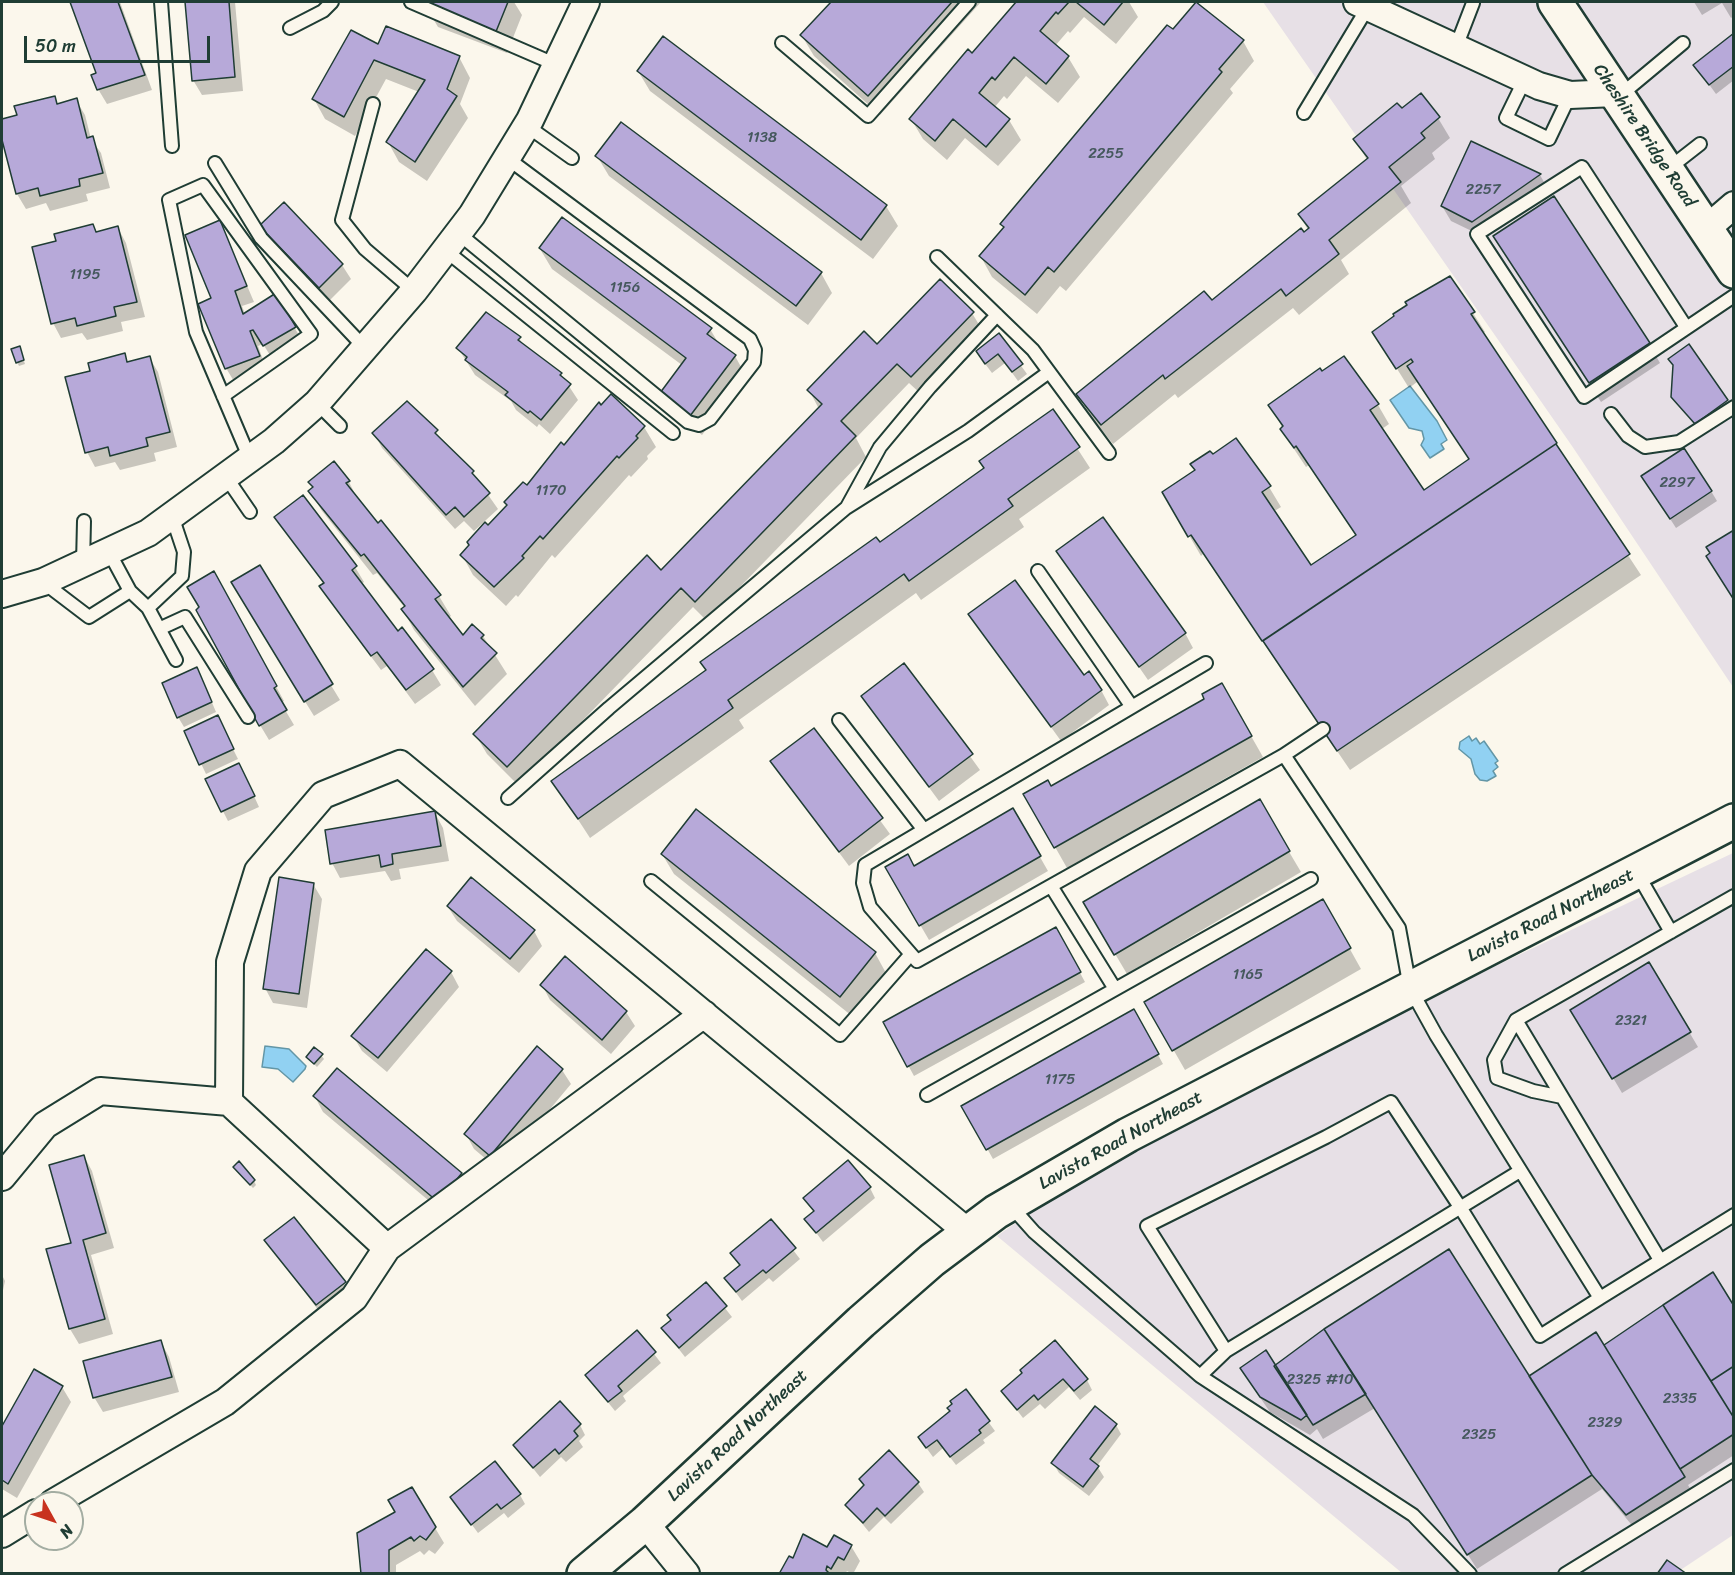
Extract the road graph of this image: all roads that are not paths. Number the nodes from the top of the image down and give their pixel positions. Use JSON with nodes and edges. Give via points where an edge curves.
{"nodes":[{"id":1,"x":161,"y":2,"type":"edge"},
{"id":2,"x":332,"y":2,"type":"edge"},
{"id":3,"x":411,"y":2,"type":"edge"},
{"id":4,"x":586,"y":2,"type":"edge"},
{"id":5,"x":969,"y":2,"type":"edge"},
{"id":6,"x":1473,"y":2,"type":"edge"},
{"id":7,"x":1555,"y":2,"type":"edge"},
{"id":8,"x":1363,"y":4,"type":"edge"},
{"id":9,"x":290,"y":28,"type":"dead end"},
{"id":10,"x":782,"y":43,"type":"dead end"},
{"id":11,"x":1683,"y":43,"type":"dead end"},
{"id":12,"x":1456,"y":47,"type":"junction"},
{"id":13,"x":557,"y":65,"type":"junction"},
{"id":14,"x":1525,"y":79,"type":"junction"},
{"id":15,"x":1615,"y":93,"type":"junction"},
{"id":16,"x":1570,"y":95,"type":"junction"},
{"id":17,"x":373,"y":104,"type":"dead end"},
{"id":18,"x":1304,"y":113,"type":"dead end"},
{"id":19,"x":527,"y":126,"type":"junction"},
{"id":20,"x":1700,"y":144,"type":"dead end"},
{"id":21,"x":172,"y":147,"type":"dead end"},
{"id":22,"x":507,"y":158,"type":"junction"},
{"id":23,"x":572,"y":158,"type":"dead end"},
{"id":24,"x":215,"y":163,"type":"dead end"},
{"id":25,"x":1666,"y":170,"type":"junction"},
{"id":26,"x":1734,"y":205,"type":"edge"},
{"id":27,"x":1706,"y":229,"type":"junction"},
{"id":28,"x":452,"y":242,"type":"junction"},
{"id":29,"x":938,"y":257,"type":"dead end"},
{"id":30,"x":1734,"y":271,"type":"edge"},
{"id":31,"x":414,"y":291,"type":"junction"},
{"id":32,"x":1734,"y":296,"type":"edge"},
{"id":33,"x":997,"y":315,"type":"junction"},
{"id":34,"x":1686,"y":327,"type":"junction"},
{"id":35,"x":364,"y":347,"type":"junction"},
{"id":36,"x":1049,"y":372,"type":"junction"},
{"id":37,"x":223,"y":396,"type":"junction"},
{"id":38,"x":317,"y":403,"type":"junction"},
{"id":39,"x":1734,"y":407,"type":"edge"},
{"id":40,"x":1611,"y":414,"type":"dead end"},
{"id":41,"x":340,"y":426,"type":"dead end"},
{"id":42,"x":673,"y":433,"type":"dead end"},
{"id":43,"x":1108,"y":453,"type":"dead end"},
{"id":44,"x":250,"y":459,"type":"junction"},
{"id":45,"x":226,"y":477,"type":"junction"},
{"id":46,"x":846,"y":508,"type":"junction"},
{"id":47,"x":250,"y":512,"type":"dead end"},
{"id":48,"x":172,"y":516,"type":"junction"},
{"id":49,"x":84,"y":522,"type":"dead end"},
{"id":50,"x":109,"y":552,"type":"junction"},
{"id":51,"x":83,"y":565,"type":"junction"},
{"id":52,"x":1038,"y":571,"type":"dead end"},
{"id":53,"x":43,"y":582,"type":"junction"},
{"id":54,"x":130,"y":591,"type":"junction"},
{"id":55,"x":2,"y":594,"type":"edge"},
{"id":56,"x":148,"y":608,"type":"junction"},
{"id":57,"x":161,"y":628,"type":"junction"},
{"id":58,"x":176,"y":660,"type":"dead end"},
{"id":59,"x":1206,"y":663,"type":"dead end"},
{"id":60,"x":1132,"y":707,"type":"junction"},
{"id":61,"x":248,"y":717,"type":"dead end"},
{"id":62,"x":838,"y":720,"type":"dead end"},
{"id":63,"x":1323,"y":729,"type":"dead end"},
{"id":64,"x":1284,"y":755,"type":"junction"},
{"id":65,"x":508,"y":798,"type":"dead end"},
{"id":66,"x":1734,"y":821,"type":"edge"},
{"id":67,"x":924,"y":830,"type":"junction"},
{"id":68,"x":1636,"y":872,"type":"junction"},
{"id":69,"x":1311,"y":879,"type":"dead end"},
{"id":70,"x":651,"y":881,"type":"dead end"},
{"id":71,"x":1051,"y":886,"type":"junction"},
{"id":72,"x":1734,"y":896,"type":"edge"},
{"id":73,"x":1671,"y":932,"type":"junction"},
{"id":74,"x":911,"y":954,"type":"junction"},
{"id":75,"x":1410,"y":988,"type":"junction"},
{"id":76,"x":1115,"y":989,"type":"junction"},
{"id":77,"x":704,"y":1014,"type":"junction"},
{"id":78,"x":1516,"y":1020,"type":"junction"},
{"id":79,"x":927,"y":1095,"type":"dead end"},
{"id":80,"x":1562,"y":1097,"type":"junction"},
{"id":81,"x":229,"y":1102,"type":"junction"},
{"id":82,"x":1520,"y":1171,"type":"junction"},
{"id":83,"x":2,"y":1177,"type":"edge"},
{"id":84,"x":1010,"y":1204,"type":"junction"},
{"id":85,"x":1460,"y":1207,"type":"junction"},
{"id":86,"x":1734,"y":1215,"type":"edge"},
{"id":87,"x":969,"y":1233,"type":"junction"},
{"id":88,"x":387,"y":1248,"type":"junction"},
{"id":89,"x":1660,"y":1260,"type":"junction"},
{"id":90,"x":1600,"y":1298,"type":"junction"},
{"id":91,"x":1226,"y":1351,"type":"junction"},
{"id":92,"x":1200,"y":1376,"type":"junction"},
{"id":93,"x":1734,"y":1470,"type":"edge"},
{"id":94,"x":74,"y":1491,"type":"edge"},
{"id":95,"x":24,"y":1520,"type":"edge"},
{"id":96,"x":645,"y":1523,"type":"junction"},
{"id":97,"x":2,"y":1534,"type":"edge"},
{"id":98,"x":584,"y":1574,"type":"edge"},
{"id":99,"x":686,"y":1574,"type":"edge"},
{"id":100,"x":1470,"y":1574,"type":"edge"},
{"id":101,"x":1565,"y":1574,"type":"edge"}],
"edges":[{"from":1,"to":21,"type":"lane"},
{"from":2,"to":9,"type":"lane"},
{"from":3,"to":13,"type":"lane"},
{"from":4,"to":13,"type":"street"},
{"from":5,"to":10,"type":"lane","via":[[868,116]]},
{"from":6,"to":12,"type":"lane"},
{"from":7,"to":15,"type":"main road","name":"Cheshire Bridge Road"},
{"from":8,"to":12,"type":"street"},
{"from":8,"to":18,"type":"lane"},
{"from":11,"to":15,"type":"lane","via":[[1629,88]]},
{"from":12,"to":14,"type":"street"},
{"from":13,"to":19,"type":"street"},
{"from":14,"to":16,"type":"street"},
{"from":14,"to":16,"type":"lane","via":[[1506,118],[1549,140]]},
{"from":15,"to":16,"type":"street"},
{"from":15,"to":25,"type":"main road","name":"Cheshire Bridge Road"},
{"from":17,"to":31,"type":"lane","via":[[342,220],[365,249]]},
{"from":19,"to":22,"type":"street"},
{"from":19,"to":23,"type":"lane"},
{"from":20,"to":25,"type":"lane"},
{"from":22,"to":28,"type":"street"},
{"from":22,"to":28,"type":"lane","via":[[750,339],[755,350],[754,362],[710,419],[699,425],[688,422]]},
{"from":24,"to":35,"type":"lane","via":[[261,238]]},
{"from":25,"to":27,"type":"main road","name":"Cheshire Bridge Road"},
{"from":26,"to":27,"type":"street"},
{"from":27,"to":30,"type":"main road","name":"Cheshire Bridge Road"},
{"from":28,"to":31,"type":"street"},
{"from":28,"to":42,"type":"lane"},
{"from":29,"to":33,"type":"lane"},
{"from":31,"to":35,"type":"street"},
{"from":32,"to":34,"type":"lane"},
{"from":33,"to":36,"type":"lane","via":[[1033,350]]},
{"from":33,"to":46,"type":"lane","via":[[880,447]]},
{"from":34,"to":34,"type":"lane","via":[[1582,167],[1477,234],[1584,397]]},
{"from":35,"to":38,"type":"street"},
{"from":36,"to":43,"type":"lane"},
{"from":36,"to":46,"type":"lane","via":[[968,431]]},
{"from":37,"to":37,"type":"lane","via":[[196,332],[169,200],[203,185],[311,334]]},
{"from":37,"to":44,"type":"lane"},
{"from":38,"to":41,"type":"lane"},
{"from":38,"to":44,"type":"street"},
{"from":39,"to":40,"type":"lane","via":[[1680,442],[1645,447],[1628,436]]},
{"from":44,"to":45,"type":"street"},
{"from":45,"to":47,"type":"lane"},
{"from":45,"to":48,"type":"street"},
{"from":46,"to":65,"type":"lane"},
{"from":48,"to":50,"type":"street"},
{"from":48,"to":56,"type":"lane","via":[[184,552],[182,576]]},
{"from":49,"to":51,"type":"lane"},
{"from":50,"to":51,"type":"street"},
{"from":50,"to":54,"type":"lane"},
{"from":51,"to":53,"type":"street"},
{"from":52,"to":60,"type":"lane"},
{"from":53,"to":54,"type":"lane","via":[[89,617]]},
{"from":53,"to":55,"type":"street"},
{"from":54,"to":56,"type":"lane"},
{"from":56,"to":57,"type":"lane"},
{"from":57,"to":58,"type":"lane"},
{"from":57,"to":61,"type":"lane","via":[[185,617]]},
{"from":59,"to":60,"type":"lane"},
{"from":60,"to":67,"type":"lane"},
{"from":62,"to":67,"type":"lane"},
{"from":63,"to":64,"type":"lane"},
{"from":64,"to":71,"type":"lane"},
{"from":64,"to":75,"type":"lane","via":[[1399,928]]},
{"from":66,"to":68,"type":"main road","name":"Lavista Road Northeast"},
{"from":67,"to":74,"type":"lane","via":[[866,865],[863,883],[870,907]]},
{"from":68,"to":73,"type":"lane"},
{"from":68,"to":75,"type":"main road","name":"Lavista Road Northeast"},
{"from":69,"to":76,"type":"lane"},
{"from":70,"to":74,"type":"lane","via":[[840,1035]]},
{"from":71,"to":74,"type":"lane","via":[[917,961]]},
{"from":71,"to":76,"type":"lane"},
{"from":72,"to":73,"type":"lane"},
{"from":73,"to":78,"type":"lane"},
{"from":75,"to":82,"type":"lane"},
{"from":75,"to":84,"type":"main road","name":"Lavista Road Northeast","via":[[1128,1135]]},
{"from":76,"to":79,"type":"lane"},
{"from":77,"to":81,"type":"street","via":[[400,764],[323,795],[258,871],[230,962]]},
{"from":77,"to":87,"type":"street"},
{"from":77,"to":88,"type":"street"},
{"from":78,"to":80,"type":"lane"},
{"from":78,"to":80,"type":"lane","via":[[1494,1060],[1497,1078]]},
{"from":80,"to":89,"type":"lane"},
{"from":81,"to":83,"type":"street","via":[[100,1091],[45,1125]]},
{"from":81,"to":88,"type":"street"},
{"from":82,"to":85,"type":"lane"},
{"from":82,"to":90,"type":"lane"},
{"from":84,"to":87,"type":"main road","name":"Lavista Road Northeast"},
{"from":84,"to":92,"type":"lane","via":[[1034,1232]]},
{"from":85,"to":90,"type":"lane","via":[[1540,1336]]},
{"from":85,"to":91,"type":"lane"},
{"from":85,"to":91,"type":"lane","via":[[1391,1102],[1147,1226]]},
{"from":86,"to":89,"type":"lane"},
{"from":87,"to":96,"type":"main road","name":"Lavista Road Northeast","via":[[861,1322]]},
{"from":88,"to":94,"type":"street","via":[[354,1298],[225,1402]]},
{"from":89,"to":90,"type":"lane"},
{"from":91,"to":92,"type":"lane"},
{"from":92,"to":100,"type":"lane","via":[[1413,1515]]},
{"from":93,"to":101,"type":"lane"},
{"from":95,"to":97,"type":"street"},
{"from":96,"to":98,"type":"main road","name":"Lavista Road Northeast"},
{"from":96,"to":99,"type":"street"}]}
